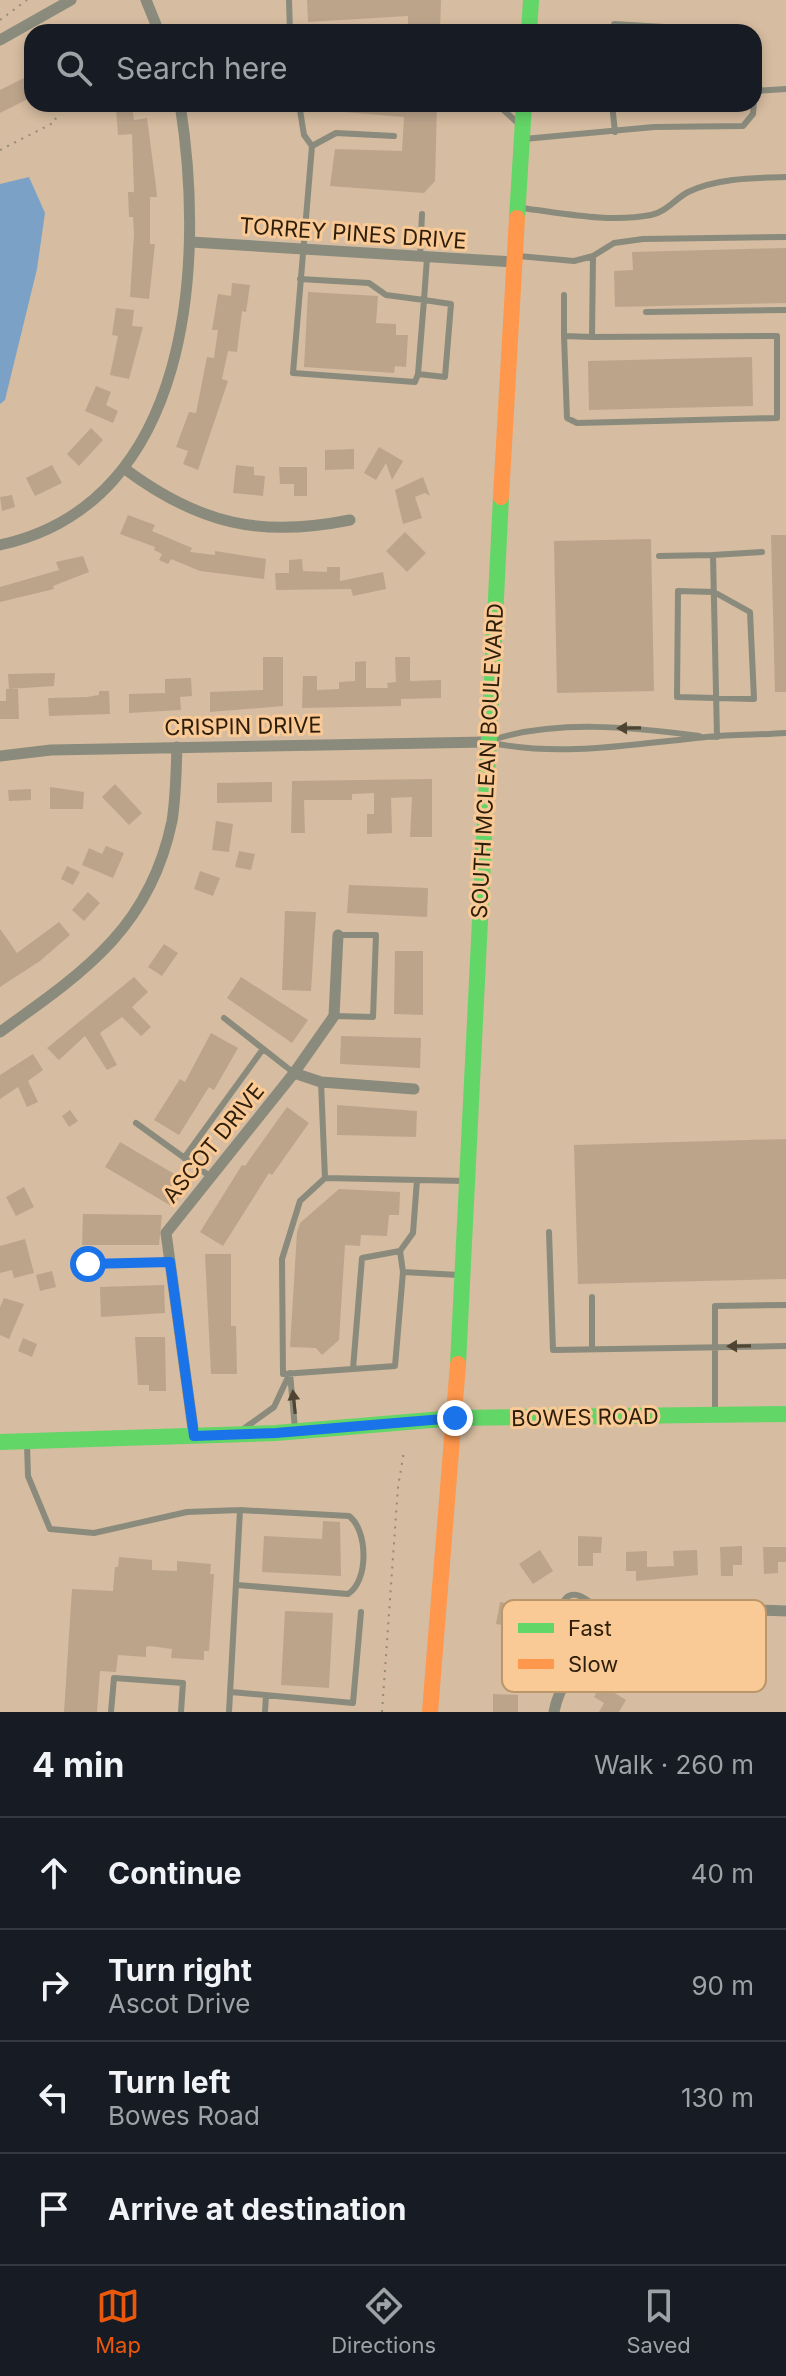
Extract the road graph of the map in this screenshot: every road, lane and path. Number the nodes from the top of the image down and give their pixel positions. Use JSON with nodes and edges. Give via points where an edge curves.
{"nodes":[{"id":1,"x":27,"y":0,"type":"edge"},
{"id":2,"x":71,"y":0,"type":"edge"},
{"id":3,"x":146,"y":0,"type":"edge"},
{"id":4,"x":289,"y":0,"type":"edge"},
{"id":5,"x":531,"y":0,"type":"edge"},
{"id":6,"x":10,"y":15,"type":"junction"},
{"id":7,"x":0,"y":20,"type":"edge"},
{"id":8,"x":12,"y":20,"type":"dead end"},
{"id":9,"x":28,"y":24,"type":"edge"},
{"id":10,"x":156,"y":24,"type":"edge"},
{"id":11,"x":290,"y":24,"type":"edge"},
{"id":12,"x":530,"y":24,"type":"edge"},
{"id":13,"x":24,"y":26,"type":"edge"},
{"id":14,"x":0,"y":40,"type":"edge"},
{"id":15,"x":786,"y":89,"type":"edge"},
{"id":16,"x":762,"y":90,"type":"edge"},
{"id":17,"x":57,"y":112,"type":"edge"},
{"id":18,"x":181,"y":112,"type":"edge"},
{"id":19,"x":300,"y":112,"type":"edge"},
{"id":20,"x":504,"y":112,"type":"edge"},
{"id":21,"x":523,"y":112,"type":"edge"},
{"id":22,"x":613,"y":112,"type":"edge"},
{"id":23,"x":753,"y":112,"type":"edge"},
{"id":24,"x":615,"y":132,"type":"junction"},
{"id":25,"x":522,"y":134,"type":"junction"},
{"id":26,"x":394,"y":136,"type":"dead end"},
{"id":27,"x":312,"y":146,"type":"junction"},
{"id":28,"x":0,"y":150,"type":"edge"},
{"id":29,"x":786,"y":177,"type":"edge"},
{"id":30,"x":517,"y":207,"type":"junction"},
{"id":31,"x":422,"y":214,"type":"dead end"},
{"id":32,"x":786,"y":237,"type":"edge"},
{"id":33,"x":191,"y":242,"type":"junction"},
{"id":34,"x":304,"y":250,"type":"junction"},
{"id":35,"x":593,"y":256,"type":"junction"},
{"id":36,"x":423,"y":257,"type":"junction"},
{"id":37,"x":514,"y":259,"type":"junction"},
{"id":38,"x":300,"y":279,"type":"junction"},
{"id":39,"x":564,"y":295,"type":"dead end"},
{"id":40,"x":424,"y":300,"type":"junction"},
{"id":41,"x":786,"y":310,"type":"edge"},
{"id":42,"x":646,"y":312,"type":"dead end"},
{"id":43,"x":564,"y":336,"type":"junction"},
{"id":44,"x":592,"y":337,"type":"junction"},
{"id":45,"x":782,"y":372,"type":"edge"},
{"id":46,"x":418,"y":374,"type":"junction"},
{"id":47,"x":125,"y":469,"type":"junction"},
{"id":48,"x":350,"y":520,"type":"dead end"},
{"id":49,"x":0,"y":545,"type":"edge"},
{"id":50,"x":762,"y":552,"type":"dead end"},
{"id":51,"x":713,"y":555,"type":"junction"},
{"id":52,"x":659,"y":556,"type":"dead end"},
{"id":53,"x":714,"y":592,"type":"junction"},
{"id":54,"x":716,"y":700,"type":"junction"},
{"id":55,"x":786,"y":733,"type":"edge"},
{"id":56,"x":707,"y":737,"type":"junction"},
{"id":57,"x":717,"y":737,"type":"junction"},
{"id":58,"x":487,"y":742,"type":"junction"},
{"id":59,"x":177,"y":747,"type":"junction"},
{"id":60,"x":0,"y":756,"type":"edge"},
{"id":61,"x":338,"y":935,"type":"joint"},
{"id":62,"x":334,"y":1016,"type":"junction"},
{"id":63,"x":224,"y":1018,"type":"dead end"},
{"id":64,"x":0,"y":1032,"type":"edge"},
{"id":65,"x":263,"y":1049,"type":"junction"},
{"id":66,"x":294,"y":1073,"type":"junction"},
{"id":67,"x":321,"y":1082,"type":"junction"},
{"id":68,"x":414,"y":1089,"type":"dead end"},
{"id":69,"x":136,"y":1123,"type":"dead end"},
{"id":70,"x":184,"y":1158,"type":"junction"},
{"id":71,"x":211,"y":1177,"type":"junction"},
{"id":72,"x":325,"y":1178,"type":"junction"},
{"id":73,"x":417,"y":1180,"type":"junction"},
{"id":74,"x":466,"y":1181,"type":"junction"},
{"id":75,"x":549,"y":1232,"type":"dead end"},
{"id":76,"x":400,"y":1251,"type":"junction"},
{"id":77,"x":170,"y":1262,"type":"junction"},
{"id":78,"x":88,"y":1264,"type":"dead end"},
{"id":79,"x":403,"y":1272,"type":"junction"},
{"id":80,"x":460,"y":1275,"type":"junction"},
{"id":81,"x":592,"y":1297,"type":"dead end"},
{"id":82,"x":786,"y":1305,"type":"edge"},
{"id":83,"x":786,"y":1346,"type":"edge"},
{"id":84,"x":715,"y":1347,"type":"junction"},
{"id":85,"x":592,"y":1349,"type":"junction"},
{"id":86,"x":353,"y":1369,"type":"junction"},
{"id":87,"x":290,"y":1373,"type":"junction"},
{"id":88,"x":786,"y":1414,"type":"edge"},
{"id":89,"x":715,"y":1415,"type":"junction"},
{"id":90,"x":455,"y":1418,"type":"junction"},
{"id":91,"x":295,"y":1432,"type":"junction"},
{"id":92,"x":237,"y":1435,"type":"junction"},
{"id":93,"x":194,"y":1436,"type":"junction"},
{"id":94,"x":27,"y":1441,"type":"junction"},
{"id":95,"x":0,"y":1442,"type":"edge"},
{"id":96,"x":404,"y":1451,"type":"dead end"},
{"id":97,"x":240,"y":1510,"type":"junction"},
{"id":98,"x":237,"y":1585,"type":"junction"},
{"id":99,"x":566,"y":1600,"type":"edge"},
{"id":100,"x":592,"y":1600,"type":"edge"},
{"id":101,"x":786,"y":1611,"type":"edge"},
{"id":102,"x":361,"y":1612,"type":"dead end"},
{"id":103,"x":766,"y":1612,"type":"edge"},
{"id":104,"x":231,"y":1692,"type":"junction"},
{"id":105,"x":560,"y":1692,"type":"edge"},
{"id":106,"x":266,"y":1695,"type":"junction"},
{"id":107,"x":353,"y":1703,"type":"junction"},
{"id":108,"x":111,"y":1712,"type":"edge"},
{"id":109,"x":181,"y":1712,"type":"edge"},
{"id":110,"x":229,"y":1712,"type":"edge"},
{"id":111,"x":265,"y":1712,"type":"edge"},
{"id":112,"x":353,"y":1712,"type":"edge"},
{"id":113,"x":382,"y":1712,"type":"edge"},
{"id":114,"x":430,"y":1712,"type":"edge"},
{"id":115,"x":554,"y":1712,"type":"edge"}],
"edges":[{"from":1,"to":6,"type":"path"},
{"from":2,"to":9,"type":"street"},
{"from":3,"to":10,"type":"street"},
{"from":4,"to":11,"type":"lane"},
{"from":5,"to":12,"type":"main road"},
{"from":6,"to":7,"type":"path"},
{"from":6,"to":8,"type":"path"},
{"from":13,"to":14,"type":"street"},
{"from":15,"to":16,"type":"lane"},
{"from":17,"to":28,"type":"path","via":[[55,122]]},
{"from":18,"to":33,"type":"street"},
{"from":19,"to":27,"type":"lane"},
{"from":20,"to":25,"type":"lane"},
{"from":21,"to":25,"type":"main road","name":"SOUTH MCLEAN BOULEVARD"},
{"from":22,"to":24,"type":"lane"},
{"from":23,"to":24,"type":"lane","via":[[743,126]]},
{"from":24,"to":25,"type":"lane"},
{"from":25,"to":30,"type":"main road","name":"SOUTH MCLEAN BOULEVARD"},
{"from":26,"to":27,"type":"lane","via":[[336,133]]},
{"from":27,"to":34,"type":"lane"},
{"from":29,"to":30,"type":"lane","via":[[711,185],[646,215],[579,217]]},
{"from":30,"to":37,"type":"main road","name":"SOUTH MCLEAN BOULEVARD"},
{"from":31,"to":36,"type":"lane"},
{"from":32,"to":35,"type":"lane","via":[[643,239],[614,243]]},
{"from":33,"to":34,"type":"street","name":"TORREY PINES DRIVE"},
{"from":33,"to":47,"type":"street","via":[[169,372],[153,420]]},
{"from":34,"to":36,"type":"street","name":"TORREY PINES DRIVE"},
{"from":34,"to":38,"type":"lane"},
{"from":35,"to":37,"type":"lane","via":[[574,261]]},
{"from":35,"to":44,"type":"lane"},
{"from":36,"to":37,"type":"street","name":"TORREY PINES DRIVE"},
{"from":36,"to":40,"type":"lane"},
{"from":37,"to":58,"type":"main road","name":"SOUTH MCLEAN BOULEVARD"},
{"from":38,"to":40,"type":"lane","via":[[369,283],[386,295]]},
{"from":38,"to":46,"type":"lane","via":[[293,373],[415,382]]},
{"from":39,"to":43,"type":"lane"},
{"from":40,"to":46,"type":"lane"},
{"from":40,"to":46,"type":"lane","via":[[451,304],[445,377]]},
{"from":41,"to":42,"type":"lane"},
{"from":43,"to":44,"type":"lane"},
{"from":43,"to":45,"type":"lane","via":[[567,418],[577,423],[777,418]]},
{"from":44,"to":45,"type":"lane","via":[[777,336]]},
{"from":47,"to":48,"type":"street","via":[[184,508],[232,524],[284,529]]},
{"from":47,"to":49,"type":"street","via":[[88,505],[60,523]]},
{"from":50,"to":51,"type":"lane"},
{"from":51,"to":52,"type":"lane"},
{"from":51,"to":53,"type":"lane"},
{"from":53,"to":54,"type":"lane"},
{"from":53,"to":54,"type":"lane","via":[[750,612],[754,699]]},
{"from":53,"to":54,"type":"lane","via":[[678,591],[677,697]]},
{"from":54,"to":57,"type":"lane"},
{"from":55,"to":57,"type":"lane","name":"CRISPIN DRIVE"},
{"from":56,"to":57,"type":"lane","name":"CRISPIN DRIVE"},
{"from":56,"to":58,"type":"lane","name":"CRISPIN DRIVE","via":[[628,747],[520,749]]},
{"from":56,"to":58,"type":"lane","name":"CRISPIN DRIVE","one_way":true,"via":[[643,728],[521,730]]},
{"from":58,"to":59,"type":"street","name":"CRISPIN DRIVE"},
{"from":58,"to":74,"type":"main road","name":"SOUTH MCLEAN BOULEVARD"},
{"from":59,"to":60,"type":"street","name":"CRISPIN DRIVE"},
{"from":59,"to":64,"type":"street","via":[[172,818],[147,896],[115,942]]},
{"from":61,"to":62,"type":"street"},
{"from":61,"to":62,"type":"lane","via":[[376,935],[373,1017]]},
{"from":62,"to":66,"type":"street","name":"ASCOT DRIVE"},
{"from":63,"to":65,"type":"lane"},
{"from":65,"to":66,"type":"lane"},
{"from":65,"to":70,"type":"lane"},
{"from":66,"to":67,"type":"street"},
{"from":66,"to":71,"type":"street","name":"ASCOT DRIVE"},
{"from":67,"to":68,"type":"street"},
{"from":67,"to":72,"type":"lane"},
{"from":69,"to":70,"type":"lane"},
{"from":70,"to":71,"type":"lane"},
{"from":71,"to":77,"type":"street","name":"ASCOT DRIVE","via":[[166,1233]]},
{"from":72,"to":73,"type":"lane"},
{"from":72,"to":87,"type":"lane","via":[[300,1201],[282,1259],[283,1374]]},
{"from":73,"to":74,"type":"lane"},
{"from":73,"to":76,"type":"lane","via":[[413,1233]]},
{"from":74,"to":80,"type":"main road","name":"SOUTH MCLEAN BOULEVARD"},
{"from":75,"to":85,"type":"lane","via":[[553,1350]]},
{"from":76,"to":79,"type":"lane"},
{"from":76,"to":86,"type":"lane","via":[[362,1258]]},
{"from":77,"to":78,"type":"lane"},
{"from":77,"to":93,"type":"street","name":"ASCOT DRIVE"},
{"from":79,"to":80,"type":"lane"},
{"from":79,"to":86,"type":"lane","via":[[395,1366]]},
{"from":80,"to":90,"type":"main road","name":"SOUTH MCLEAN BOULEVARD"},
{"from":81,"to":85,"type":"lane"},
{"from":82,"to":84,"type":"lane","via":[[715,1306]]},
{"from":83,"to":84,"type":"lane","one_way":true},
{"from":84,"to":85,"type":"lane"},
{"from":84,"to":89,"type":"lane"},
{"from":86,"to":87,"type":"lane"},
{"from":91,"to":87,"type":"lane","one_way":true},
{"from":87,"to":92,"type":"lane","via":[[274,1407]]},
{"from":88,"to":89,"type":"main road","name":"BOWES ROAD"},
{"from":89,"to":90,"type":"main road","name":"BOWES ROAD"},
{"from":90,"to":91,"type":"main road","name":"BOWES ROAD"},
{"from":90,"to":114,"type":"main road","name":"SOUTH MCLEAN BOULEVARD"},
{"from":91,"to":92,"type":"main road","name":"BOWES ROAD"},
{"from":92,"to":93,"type":"main road","name":"BOWES ROAD"},
{"from":93,"to":94,"type":"main road","name":"BOWES ROAD"},
{"from":94,"to":95,"type":"main road","name":"BOWES ROAD"},
{"from":94,"to":97,"type":"lane","via":[[28,1476],[50,1529],[94,1533],[187,1512]]},
{"from":96,"to":113,"type":"path"},
{"from":97,"to":98,"type":"lane"},
{"from":97,"to":98,"type":"lane","via":[[349,1516],[362,1533],[361,1579],[348,1594]]},
{"from":98,"to":104,"type":"lane"},
{"from":99,"to":100,"type":"lane","via":[[579,1595]]},
{"from":101,"to":103,"type":"street"},
{"from":102,"to":107,"type":"lane"},
{"from":104,"to":106,"type":"lane"},
{"from":104,"to":110,"type":"lane"},
{"from":105,"to":115,"type":"street"},
{"from":106,"to":107,"type":"lane"},
{"from":106,"to":111,"type":"lane"},
{"from":107,"to":112,"type":"lane"},
{"from":108,"to":109,"type":"lane","via":[[114,1678],[183,1683]]}]}
